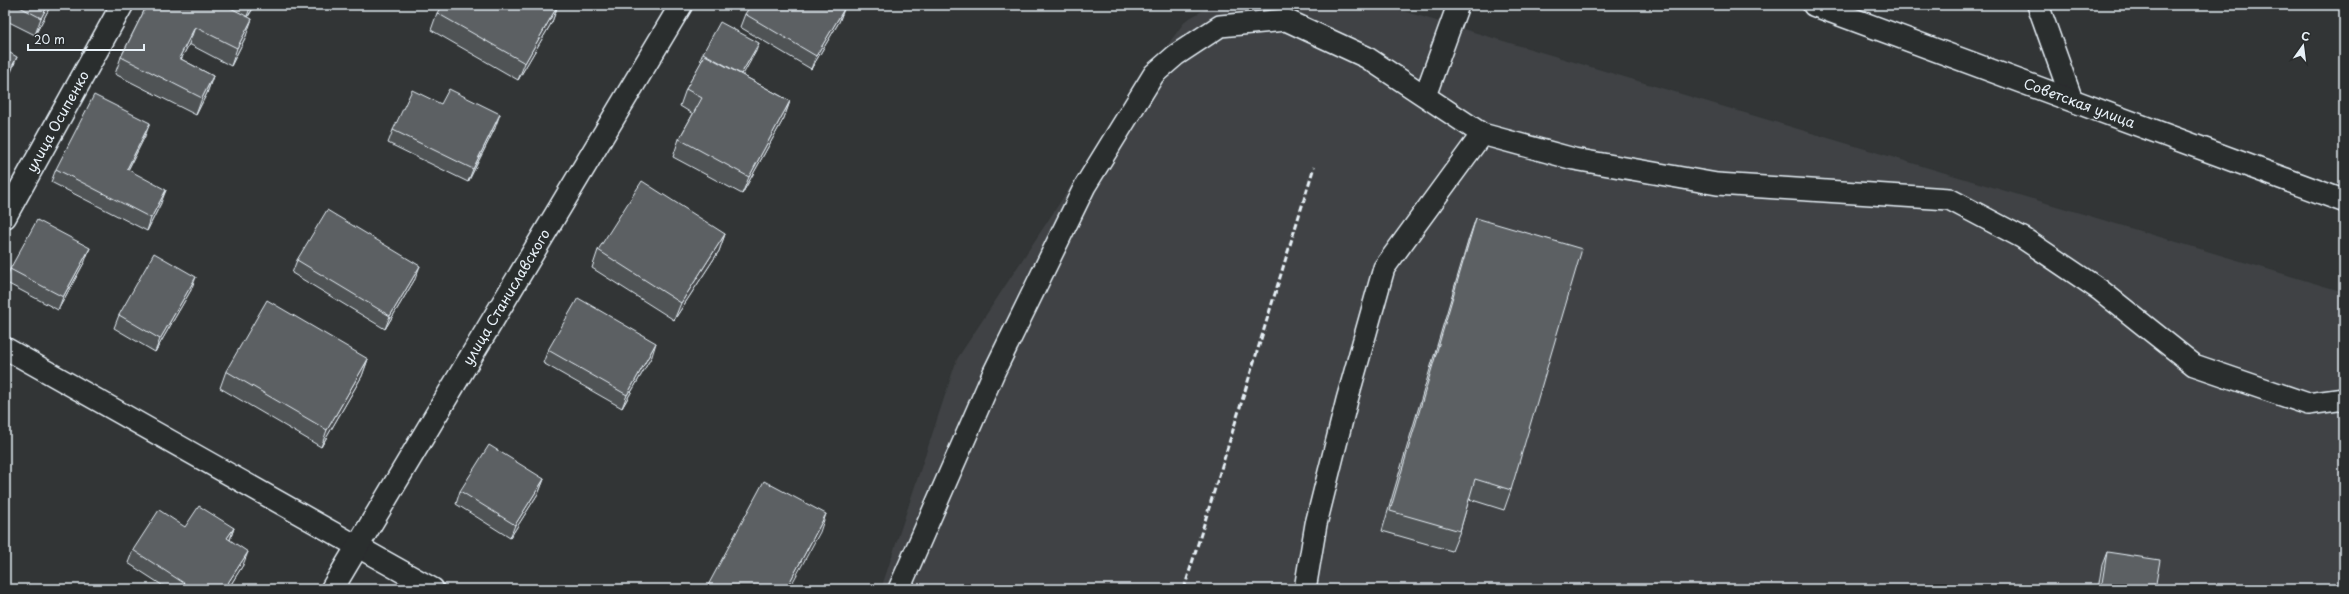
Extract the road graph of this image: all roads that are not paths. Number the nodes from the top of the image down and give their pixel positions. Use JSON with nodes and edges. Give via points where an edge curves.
{"nodes":[{"id":1,"x":122,"y":5,"type":"edge"},
{"id":2,"x":681,"y":5,"type":"edge"},
{"id":3,"x":1458,"y":5,"type":"edge"},
{"id":4,"x":2038,"y":5,"type":"edge"},
{"id":5,"x":1824,"y":7,"type":"edge"},
{"id":6,"x":1425,"y":96,"type":"junction"},
{"id":7,"x":2072,"y":100,"type":"junction"},
{"id":8,"x":1482,"y":134,"type":"junction"},
{"id":9,"x":2344,"y":201,"type":"edge"},
{"id":10,"x":5,"y":217,"type":"edge"},
{"id":11,"x":5,"y":348,"type":"edge"},
{"id":12,"x":2344,"y":400,"type":"edge"},
{"id":13,"x":358,"y":546,"type":"junction"},
{"id":14,"x":332,"y":589,"type":"edge"},
{"id":15,"x":433,"y":589,"type":"edge"},
{"id":16,"x":899,"y":589,"type":"edge"},
{"id":17,"x":1305,"y":589,"type":"edge"}],
"edges":[{"from":1,"to":10,"type":"street","name":"улица Осипенко"},
{"from":2,"to":13,"type":"street","name":"улица Станиславского"},
{"from":3,"to":6,"type":"lane"},
{"from":4,"to":7,"type":"lane"},
{"from":5,"to":7,"type":"street","name":"Советская улица"},
{"from":6,"to":8,"type":"lane"},
{"from":6,"to":16,"type":"lane","via":[[1366,57],[1286,20],[1220,26],[1176,55],[1154,74],[1085,186],[994,372]]},
{"from":7,"to":9,"type":"street","name":"Советская улица"},
{"from":8,"to":12,"type":"lane","via":[[1574,159],[1717,184],[1949,199],[2023,238],[2100,290],[2194,365],[2308,404]]},
{"from":8,"to":17,"type":"lane","via":[[1384,268],[1316,524]]},
{"from":11,"to":13,"type":"lane"},
{"from":13,"to":14,"type":"street","name":"улица Станиславского"},
{"from":13,"to":15,"type":"lane"}]}
